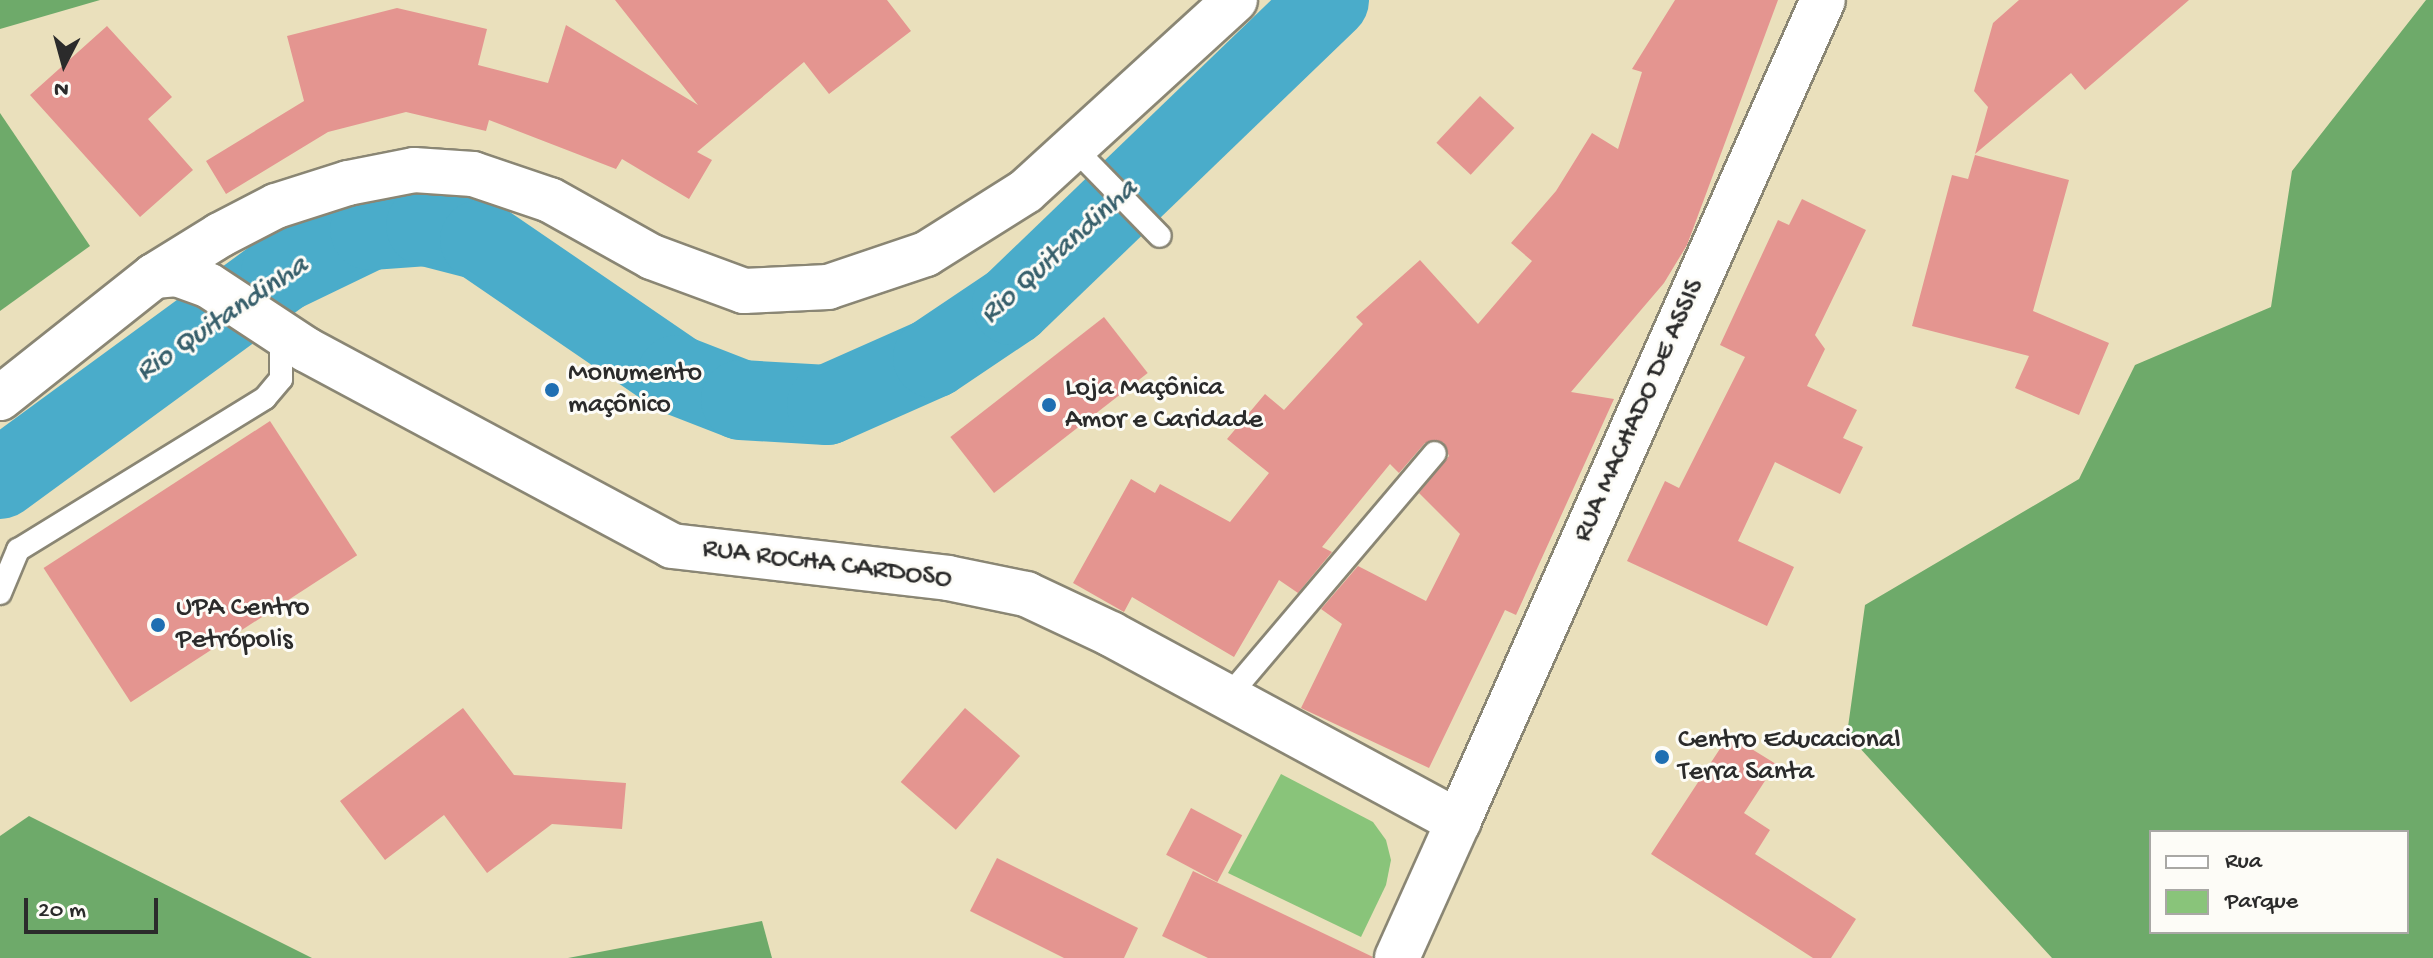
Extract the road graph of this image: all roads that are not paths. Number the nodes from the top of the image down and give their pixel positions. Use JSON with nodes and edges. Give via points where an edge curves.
{"nodes":[{"id":1,"x":1235,"y":0,"type":"edge"},
{"id":2,"x":1823,"y":0,"type":"edge"},
{"id":3,"x":1073,"y":147,"type":"junction"},
{"id":4,"x":220,"y":235,"type":"junction"},
{"id":5,"x":1160,"y":236,"type":"dead end"},
{"id":6,"x":154,"y":276,"type":"junction"},
{"id":7,"x":208,"y":285,"type":"junction"},
{"id":8,"x":281,"y":335,"type":"junction"},
{"id":9,"x":0,"y":398,"type":"edge"},
{"id":10,"x":1435,"y":453,"type":"dead end"},
{"id":11,"x":0,"y":593,"type":"edge"},
{"id":12,"x":1227,"y":698,"type":"junction"},
{"id":13,"x":1458,"y":822,"type":"junction"},
{"id":14,"x":1397,"y":958,"type":"edge"}],
"edges":[{"from":1,"to":3,"type":"main road"},
{"from":2,"to":13,"type":"main road","name":"RUA MACHADO DE ASSIS"},
{"from":3,"to":4,"type":"main road","via":[[1026,191],[926,254],[828,287],[744,291],[652,257],[550,200],[473,174],[414,170],[348,183],[276,206]]},
{"from":3,"to":5,"type":"lane"},
{"from":4,"to":6,"type":"main road"},
{"from":4,"to":7,"type":"main road","via":[[207,262]]},
{"from":6,"to":7,"type":"main road","name":"RUA ROCHA CARDOSO","via":[[177,274]]},
{"from":6,"to":9,"type":"main road"},
{"from":7,"to":8,"type":"main road","name":"RUA ROCHA CARDOSO"},
{"from":8,"to":11,"type":"lane","via":[[281,379],[265,398],[18,550]]},
{"from":8,"to":12,"type":"main road","name":"RUA ROCHA CARDOSO","via":[[672,546],[948,578],[1026,594]]},
{"from":10,"to":12,"type":"lane"},
{"from":12,"to":13,"type":"main road","name":"RUA ROCHA CARDOSO"},
{"from":13,"to":14,"type":"main road","name":"RUA MACHADO DE ASSIS"}]}
